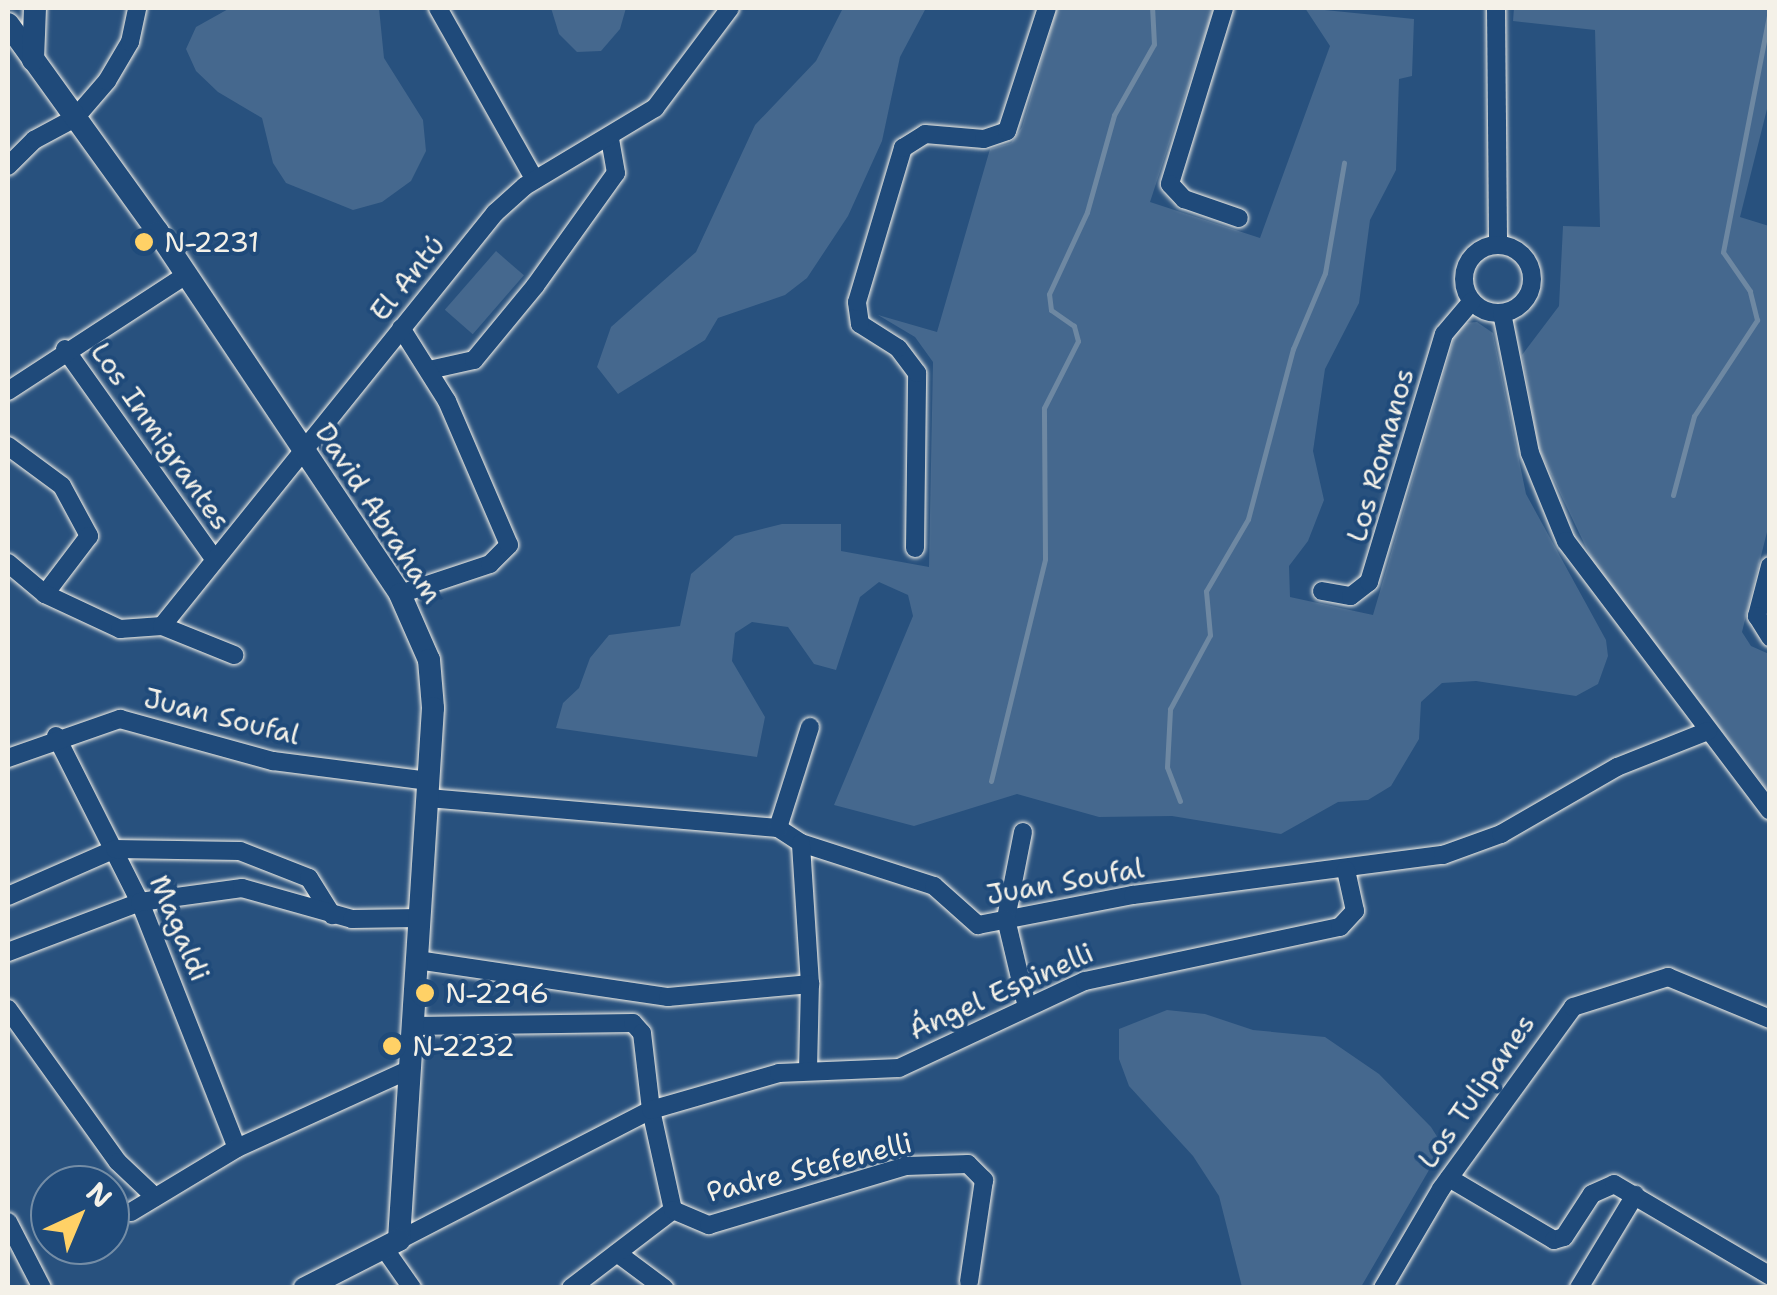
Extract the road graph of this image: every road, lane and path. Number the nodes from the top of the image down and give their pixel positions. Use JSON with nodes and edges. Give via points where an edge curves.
{"nodes":[{"id":1,"x":36,"y":8,"type":"edge"},
{"id":2,"x":137,"y":8,"type":"edge"},
{"id":3,"x":438,"y":8,"type":"edge"},
{"id":4,"x":730,"y":8,"type":"edge"},
{"id":5,"x":1047,"y":8,"type":"edge"},
{"id":6,"x":1224,"y":8,"type":"edge"},
{"id":7,"x":1496,"y":8,"type":"edge"},
{"id":8,"x":17,"y":42,"type":"edge"},
{"id":9,"x":75,"y":118,"type":"junction"},
{"id":10,"x":610,"y":138,"type":"junction"},
{"id":11,"x":9,"y":160,"type":"edge"},
{"id":12,"x":535,"y":180,"type":"junction"},
{"id":13,"x":1240,"y":218,"type":"dead end"},
{"id":14,"x":1498,"y":245,"type":"junction"},
{"id":15,"x":186,"y":275,"type":"junction"},
{"id":16,"x":1472,"y":301,"type":"junction"},
{"id":17,"x":1502,"y":313,"type":"junction"},
{"id":18,"x":401,"y":328,"type":"junction"},
{"id":19,"x":65,"y":348,"type":"junction"},
{"id":20,"x":430,"y":370,"type":"junction"},
{"id":21,"x":8,"y":391,"type":"edge"},
{"id":22,"x":8,"y":446,"type":"edge"},
{"id":23,"x":302,"y":450,"type":"junction"},
{"id":24,"x":915,"y":548,"type":"dead end"},
{"id":25,"x":212,"y":556,"type":"junction"},
{"id":26,"x":1770,"y":566,"type":"edge"},
{"id":27,"x":10,"y":573,"type":"edge"},
{"id":28,"x":1322,"y":591,"type":"dead end"},
{"id":29,"x":45,"y":594,"type":"junction"},
{"id":30,"x":400,"y":594,"type":"junction"},
{"id":31,"x":162,"y":626,"type":"junction"},
{"id":32,"x":1766,"y":633,"type":"edge"},
{"id":33,"x":234,"y":655,"type":"dead end"},
{"id":34,"x":810,"y":727,"type":"dead end"},
{"id":35,"x":1708,"y":730,"type":"junction"},
{"id":36,"x":56,"y":736,"type":"junction"},
{"id":37,"x":8,"y":758,"type":"edge"},
{"id":38,"x":428,"y":789,"type":"junction"},
{"id":39,"x":1770,"y":811,"type":"edge"},
{"id":40,"x":778,"y":828,"type":"junction"},
{"id":41,"x":1023,"y":832,"type":"dead end"},
{"id":42,"x":801,"y":843,"type":"junction"},
{"id":43,"x":116,"y":849,"type":"junction"},
{"id":44,"x":1346,"y":870,"type":"junction"},
{"id":45,"x":8,"y":896,"type":"edge"},
{"id":46,"x":140,"y":902,"type":"junction"},
{"id":47,"x":332,"y":916,"type":"junction"},
{"id":48,"x":420,"y":918,"type":"junction"},
{"id":49,"x":1006,"y":919,"type":"junction"},
{"id":50,"x":8,"y":952,"type":"edge"},
{"id":51,"x":417,"y":960,"type":"junction"},
{"id":52,"x":810,"y":984,"type":"junction"},
{"id":53,"x":1027,"y":1006,"type":"junction"},
{"id":54,"x":8,"y":1009,"type":"edge"},
{"id":55,"x":1770,"y":1020,"type":"edge"},
{"id":56,"x":412,"y":1026,"type":"junction"},
{"id":57,"x":410,"y":1069,"type":"junction"},
{"id":58,"x":808,"y":1071,"type":"junction"},
{"id":59,"x":651,"y":1110,"type":"junction"},
{"id":60,"x":237,"y":1148,"type":"junction"},
{"id":61,"x":1449,"y":1178,"type":"junction"},
{"id":62,"x":1635,"y":1195,"type":"junction"},
{"id":63,"x":155,"y":1197,"type":"junction"},
{"id":64,"x":673,"y":1210,"type":"junction"},
{"id":65,"x":131,"y":1212,"type":"dead end"},
{"id":66,"x":8,"y":1222,"type":"edge"},
{"id":67,"x":391,"y":1244,"type":"junction"},
{"id":68,"x":617,"y":1253,"type":"junction"},
{"id":69,"x":1770,"y":1276,"type":"edge"},
{"id":70,"x":969,"y":1282,"type":"dead end"},
{"id":71,"x":42,"y":1288,"type":"edge"},
{"id":72,"x":305,"y":1288,"type":"edge"},
{"id":73,"x":412,"y":1288,"type":"edge"},
{"id":74,"x":571,"y":1288,"type":"edge"},
{"id":75,"x":664,"y":1288,"type":"edge"},
{"id":76,"x":1383,"y":1288,"type":"edge"},
{"id":77,"x":1579,"y":1288,"type":"edge"}],
"edges":[{"from":1,"to":8,"type":"main road"},
{"from":2,"to":9,"type":"street","via":[[120,63]]},
{"from":3,"to":12,"type":"street"},
{"from":4,"to":10,"type":"street","name":"El Antú","via":[[667,96]]},
{"from":5,"to":24,"type":"street","via":[[1007,131],[984,139],[925,134],[903,148],[856,302],[860,324],[898,348],[918,373]]},
{"from":6,"to":13,"type":"street","via":[[1170,184],[1184,199]]},
{"from":7,"to":14,"type":"street"},
{"from":8,"to":9,"type":"main road","name":"David Abraham"},
{"from":9,"to":11,"type":"street"},
{"from":9,"to":15,"type":"main road","name":"David Abraham"},
{"from":10,"to":12,"type":"street","name":"El Antú"},
{"from":10,"to":20,"type":"street","via":[[616,173],[534,286],[474,360]]},
{"from":12,"to":18,"type":"street","name":"El Antú","via":[[495,214]]},
{"from":14,"to":16,"type":"street","via":[[1469,260],[1464,281]]},
{"from":14,"to":17,"type":"street","via":[[1519,252],[1531,272],[1522,303]]},
{"from":15,"to":19,"type":"street"},
{"from":15,"to":23,"type":"main road","name":"David Abraham"},
{"from":16,"to":17,"type":"street"},
{"from":16,"to":28,"type":"street","name":"Los Romanos","via":[[1444,334],[1370,582],[1351,596]]},
{"from":17,"to":35,"type":"street","via":[[1523,426],[1554,516],[1618,618]]},
{"from":18,"to":20,"type":"street"},
{"from":18,"to":23,"type":"street","name":"El Antú"},
{"from":19,"to":21,"type":"street"},
{"from":19,"to":25,"type":"street","name":"Los Inmigrantes"},
{"from":20,"to":30,"type":"street","via":[[509,544],[490,564]]},
{"from":22,"to":29,"type":"street","via":[[62,486],[89,536]]},
{"from":23,"to":25,"type":"street","name":"El Antú"},
{"from":23,"to":30,"type":"main road","name":"David Abraham"},
{"from":25,"to":31,"type":"street","name":"El Antú"},
{"from":26,"to":32,"type":"street","via":[[1758,616]]},
{"from":27,"to":29,"type":"street"},
{"from":29,"to":31,"type":"street","via":[[120,629]]},
{"from":30,"to":38,"type":"main road","name":"David Abraham","via":[[429,660]]},
{"from":31,"to":33,"type":"street"},
{"from":34,"to":40,"type":"street"},
{"from":35,"to":39,"type":"street"},
{"from":35,"to":44,"type":"street","name":"Juan Soufal","via":[[1561,794],[1501,834],[1443,855]]},
{"from":36,"to":37,"type":"street","name":"Juan Soufal"},
{"from":36,"to":38,"type":"street","name":"Juan Soufal","via":[[120,719],[273,761]]},
{"from":36,"to":43,"type":"street","name":"Magaldi"},
{"from":38,"to":40,"type":"street","name":"Juan Soufal"},
{"from":38,"to":48,"type":"main road","name":"David Abraham"},
{"from":40,"to":42,"type":"street","name":"Juan Soufal"},
{"from":41,"to":49,"type":"street"},
{"from":42,"to":49,"type":"street","name":"Juan Soufal","via":[[934,886],[978,925]]},
{"from":42,"to":52,"type":"street"},
{"from":43,"to":45,"type":"street"},
{"from":43,"to":46,"type":"street","name":"Magaldi"},
{"from":43,"to":47,"type":"street","via":[[240,852],[290,866],[320,890]]},
{"from":44,"to":49,"type":"street","name":"Juan Soufal"},
{"from":44,"to":53,"type":"street","name":"Ángel Espinelli","via":[[1355,911],[1340,927],[1124,970]]},
{"from":46,"to":47,"type":"street","via":[[242,888]]},
{"from":46,"to":50,"type":"street"},
{"from":46,"to":60,"type":"street","name":"Magaldi"},
{"from":47,"to":48,"type":"street"},
{"from":48,"to":51,"type":"main road","name":"David Abraham"},
{"from":49,"to":53,"type":"street"},
{"from":51,"to":52,"type":"street","via":[[668,997]]},
{"from":51,"to":56,"type":"main road","name":"David Abraham"},
{"from":52,"to":58,"type":"street"},
{"from":53,"to":58,"type":"street","name":"Ángel Espinelli","via":[[899,1068]]},
{"from":54,"to":63,"type":"street","via":[[118,1162]]},
{"from":55,"to":61,"type":"street","name":"Los Tulipanes","via":[[1668,977],[1573,1007]]},
{"from":56,"to":57,"type":"main road","name":"David Abraham"},
{"from":56,"to":59,"type":"street","via":[[632,1024],[642,1033]]},
{"from":57,"to":60,"type":"street"},
{"from":57,"to":67,"type":"main road","name":"David Abraham"},
{"from":58,"to":59,"type":"street","name":"Ángel Espinelli","via":[[750,1079]]},
{"from":59,"to":64,"type":"street"},
{"from":59,"to":67,"type":"street","name":"Ángel Espinelli"},
{"from":60,"to":63,"type":"street"},
{"from":61,"to":62,"type":"street","via":[[1554,1240],[1564,1237],[1598,1188],[1614,1184]]},
{"from":61,"to":76,"type":"street","name":"Los Tulipanes"},
{"from":62,"to":69,"type":"street"},
{"from":62,"to":77,"type":"street"},
{"from":63,"to":65,"type":"street"},
{"from":64,"to":68,"type":"street","name":"Padre Stefenelli"},
{"from":64,"to":70,"type":"street","name":"Padre Stefenelli","via":[[709,1225],[906,1166],[968,1164],[984,1180]]},
{"from":66,"to":71,"type":"street"},
{"from":67,"to":72,"type":"main road","name":"Ángel Espinelli"},
{"from":67,"to":73,"type":"street"},
{"from":68,"to":74,"type":"street","name":"Padre Stefenelli"},
{"from":68,"to":75,"type":"street"}]}
